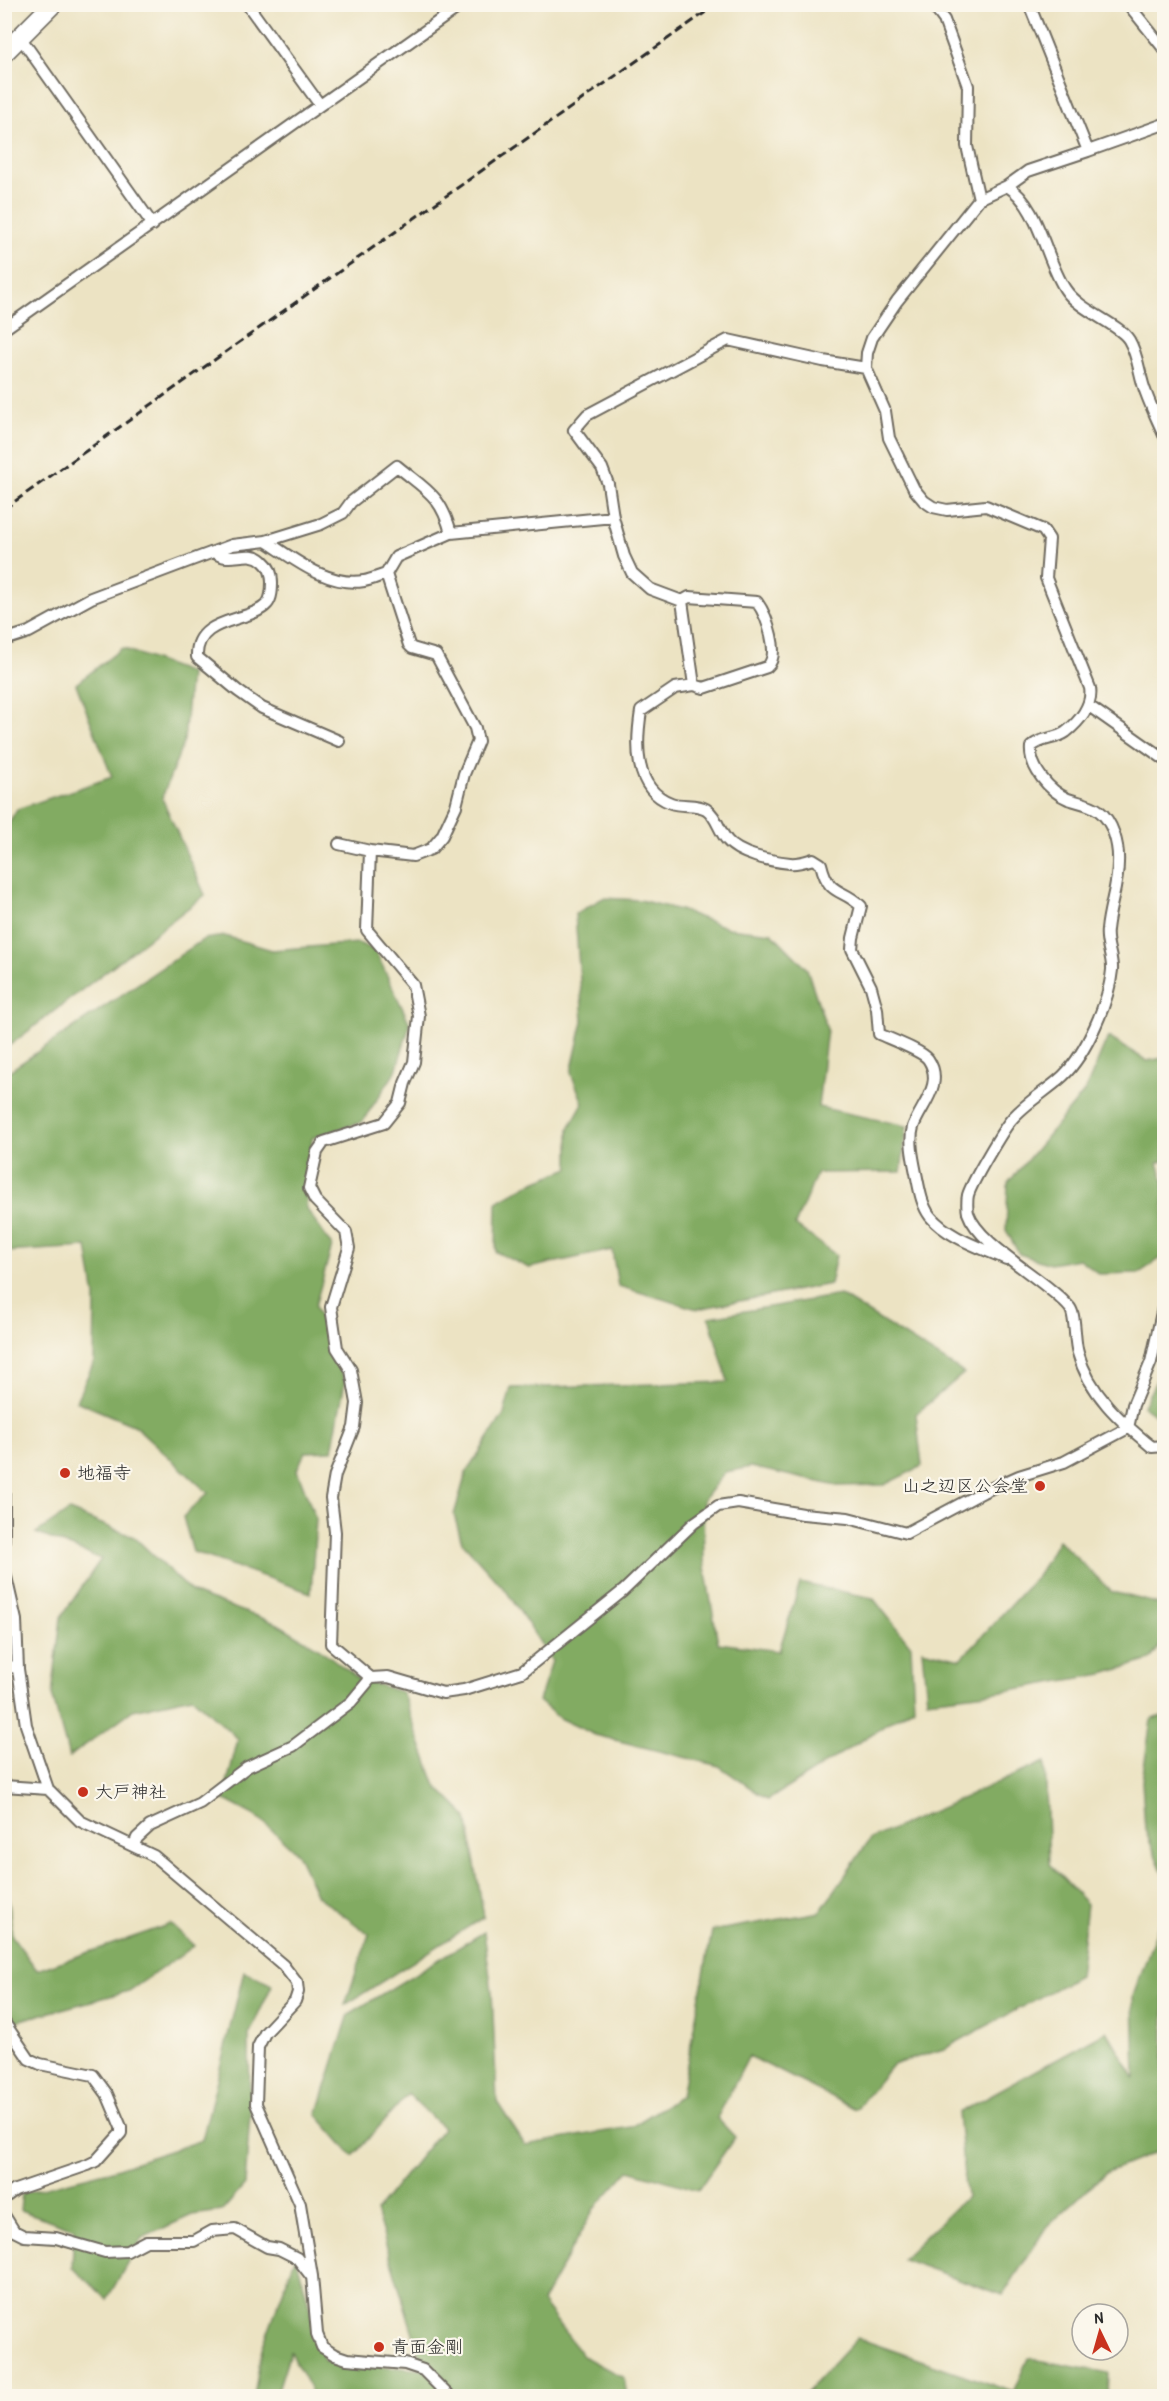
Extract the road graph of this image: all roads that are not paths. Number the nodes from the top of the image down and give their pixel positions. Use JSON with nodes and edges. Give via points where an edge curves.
{"nodes":[{"id":1,"x":53,"y":4,"type":"edge"},
{"id":2,"x":247,"y":4,"type":"edge"},
{"id":3,"x":463,"y":4,"type":"edge"},
{"id":4,"x":932,"y":4,"type":"edge"},
{"id":5,"x":1029,"y":4,"type":"edge"},
{"id":6,"x":1128,"y":4,"type":"edge"},
{"id":7,"x":449,"y":8,"type":"edge"},
{"id":8,"x":20,"y":37,"type":"junction"},
{"id":9,"x":1164,"y":50,"type":"edge"},
{"id":10,"x":4,"y":53,"type":"edge"},
{"id":11,"x":320,"y":105,"type":"junction"},
{"id":12,"x":1164,"y":124,"type":"edge"},
{"id":13,"x":1088,"y":151,"type":"junction"},
{"id":14,"x":1007,"y":186,"type":"junction"},
{"id":15,"x":979,"y":199,"type":"junction"},
{"id":16,"x":153,"y":225,"type":"junction"},
{"id":17,"x":4,"y":329,"type":"edge"},
{"id":18,"x":866,"y":368,"type":"junction"},
{"id":19,"x":1164,"y":435,"type":"edge"},
{"id":20,"x":613,"y":517,"type":"junction"},
{"id":21,"x":451,"y":533,"type":"junction"},
{"id":22,"x":266,"y":541,"type":"junction"},
{"id":23,"x":215,"y":553,"type":"junction"},
{"id":24,"x":386,"y":574,"type":"junction"},
{"id":25,"x":682,"y":601,"type":"junction"},
{"id":26,"x":4,"y":640,"type":"edge"},
{"id":27,"x":694,"y":685,"type":"junction"},
{"id":28,"x":1089,"y":706,"type":"junction"},
{"id":29,"x":339,"y":741,"type":"dead end"},
{"id":30,"x":1164,"y":759,"type":"edge"},
{"id":31,"x":339,"y":844,"type":"dead end"},
{"id":32,"x":370,"y":851,"type":"junction"},
{"id":33,"x":1015,"y":1263,"type":"junction"},
{"id":34,"x":1164,"y":1303,"type":"edge"},
{"id":35,"x":1128,"y":1428,"type":"junction"},
{"id":36,"x":1164,"y":1446,"type":"edge"},
{"id":37,"x":4,"y":1460,"type":"edge"},
{"id":38,"x":4,"y":1540,"type":"edge"},
{"id":39,"x":4,"y":1568,"type":"edge"},
{"id":40,"x":4,"y":1664,"type":"edge"},
{"id":41,"x":18,"y":1669,"type":"junction"},
{"id":42,"x":371,"y":1678,"type":"junction"},
{"id":43,"x":4,"y":1786,"type":"edge"},
{"id":44,"x":48,"y":1789,"type":"junction"},
{"id":45,"x":134,"y":1845,"type":"junction"},
{"id":46,"x":4,"y":2022,"type":"edge"},
{"id":47,"x":4,"y":2198,"type":"edge"},
{"id":48,"x":4,"y":2216,"type":"edge"},
{"id":49,"x":312,"y":2276,"type":"junction"},
{"id":50,"x":449,"y":2397,"type":"edge"}],
"edges":[{"from":1,"to":8,"type":"highway"},
{"from":2,"to":11,"type":"street"},
{"from":3,"to":7,"type":"street"},
{"from":4,"to":15,"type":"street","via":[[944,20],[968,86],[967,146]]},
{"from":5,"to":13,"type":"street"},
{"from":6,"to":9,"type":"street"},
{"from":7,"to":11,"type":"street"},
{"from":8,"to":10,"type":"highway"},
{"from":8,"to":16,"type":"street"},
{"from":11,"to":16,"type":"street"},
{"from":12,"to":13,"type":"street"},
{"from":13,"to":14,"type":"street","via":[[1028,171]]},
{"from":14,"to":15,"type":"street"},
{"from":14,"to":19,"type":"street","via":[[1018,192],[1029,209],[1066,292],[1128,337],[1145,393]]},
{"from":15,"to":18,"type":"street","via":[[872,338]]},
{"from":16,"to":17,"type":"street"},
{"from":18,"to":20,"type":"street","via":[[728,340],[587,415],[574,430],[602,468]]},
{"from":18,"to":28,"type":"street","via":[[885,411],[889,438],[924,501],[947,510],[986,506],[1042,530],[1049,539],[1046,578],[1090,688]]},
{"from":20,"to":21,"type":"street"},
{"from":20,"to":25,"type":"street","via":[[632,573],[650,589]]},
{"from":21,"to":22,"type":"street","via":[[438,500],[397,466],[351,502],[343,513]]},
{"from":21,"to":24,"type":"street","via":[[396,557]]},
{"from":22,"to":23,"type":"street","via":[[232,545]]},
{"from":22,"to":24,"type":"street","via":[[319,574],[336,579],[362,581]]},
{"from":23,"to":26,"type":"street","via":[[91,598],[29,632]]},
{"from":23,"to":29,"type":"street","via":[[226,559],[248,555],[261,559],[271,572],[271,598],[266,606],[215,627],[200,641],[198,657],[262,708]]},
{"from":24,"to":32,"type":"street","via":[[409,645],[436,655],[475,728],[478,741],[456,806],[431,849],[413,856]]},
{"from":25,"to":27,"type":"street"},
{"from":25,"to":27,"type":"street","via":[[689,597],[757,603],[763,610],[774,651],[773,662],[767,667],[704,688]]},
{"from":27,"to":33,"type":"street","via":[[675,688],[641,711],[637,739],[647,783],[655,796],[709,811],[736,849],[792,864],[813,859],[821,864],[825,880],[861,906],[852,949],[878,1009],[879,1034],[927,1057],[933,1069],[933,1090],[913,1128],[912,1153],[922,1200],[931,1216],[947,1230]]},
{"from":28,"to":30,"type":"street"},
{"from":28,"to":33,"type":"street","via":[[1065,733],[1037,740],[1031,747],[1030,758],[1038,774],[1065,797],[1097,809],[1111,823],[1119,861],[1106,931],[1112,970],[1098,1023],[1089,1040],[1064,1076],[1040,1092],[1011,1121],[968,1195],[967,1211],[976,1228]]},
{"from":31,"to":32,"type":"street"},
{"from":32,"to":42,"type":"street","via":[[367,930],[413,985],[419,1016],[414,1062],[400,1103],[384,1123],[324,1142],[317,1152],[309,1188],[315,1200],[346,1232],[349,1248],[331,1307],[337,1348],[351,1370],[357,1403],[354,1427],[335,1475],[331,1498],[335,1532],[331,1644]]},
{"from":33,"to":35,"type":"street","via":[[1072,1310],[1084,1373],[1096,1394]]},
{"from":34,"to":35,"type":"street","via":[[1151,1362]]},
{"from":35,"to":36,"type":"street","via":[[1152,1447]]},
{"from":35,"to":42,"type":"street","via":[[1064,1462],[983,1492],[906,1533],[848,1518],[738,1503],[718,1506],[694,1523],[623,1591],[522,1672],[443,1693],[388,1677]]},
{"from":37,"to":38,"type":"street"},
{"from":39,"to":41,"type":"street","via":[[16,1620]]},
{"from":40,"to":41,"type":"street"},
{"from":41,"to":44,"type":"street","via":[[26,1725]]},
{"from":42,"to":45,"type":"street","via":[[351,1702],[293,1746],[247,1767],[200,1803],[150,1826]]},
{"from":43,"to":44,"type":"street"},
{"from":44,"to":45,"type":"street","via":[[80,1821]]},
{"from":45,"to":49,"type":"street","via":[[154,1856],[283,1965],[297,1983],[295,2001],[265,2033],[258,2047],[256,2104],[300,2204]]},
{"from":46,"to":47,"type":"street","via":[[29,2059],[93,2075],[107,2094],[121,2127],[121,2133],[96,2161],[15,2190]]},
{"from":48,"to":49,"type":"street","via":[[14,2231],[24,2236],[56,2238],[105,2252],[127,2251],[146,2241],[194,2241],[212,2231],[235,2229],[297,2258]]},
{"from":49,"to":50,"type":"street","via":[[315,2320],[322,2347],[347,2359],[405,2364],[423,2370]]}]}
